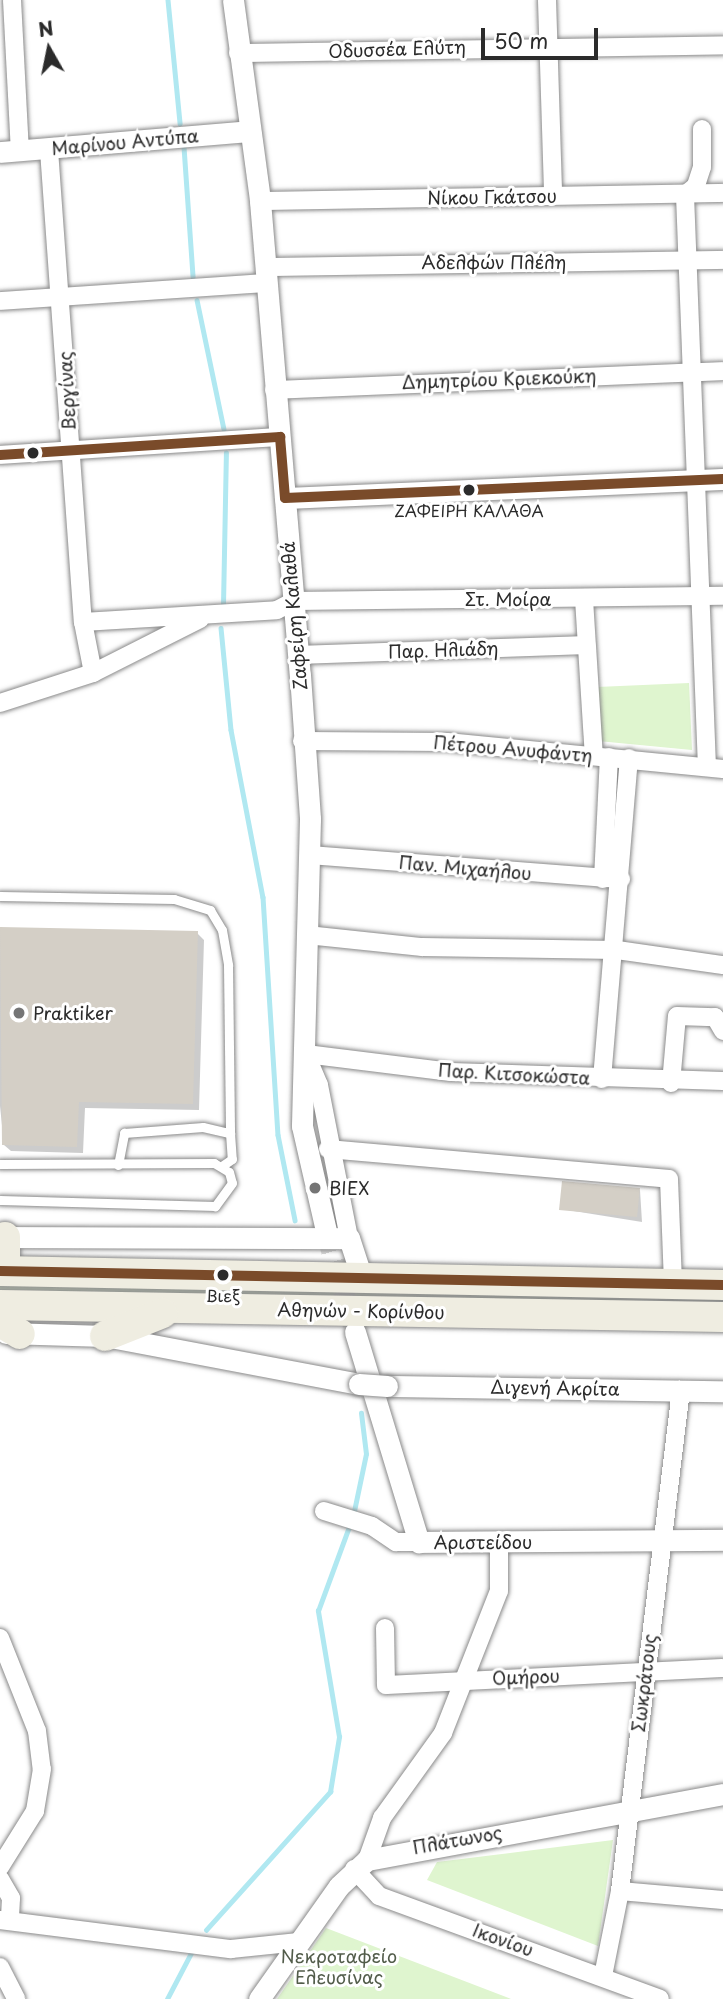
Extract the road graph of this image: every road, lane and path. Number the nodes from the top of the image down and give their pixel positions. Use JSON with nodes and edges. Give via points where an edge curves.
{"nodes":[{"id":1,"x":12,"y":0,"type":"edge"},
{"id":2,"x":233,"y":0,"type":"edge"},
{"id":3,"x":547,"y":0,"type":"edge"},
{"id":4,"x":547,"y":45,"type":"junction"},
{"id":5,"x":723,"y":45,"type":"edge"},
{"id":6,"x":238,"y":53,"type":"junction"},
{"id":7,"x":702,"y":129,"type":"dead end"},
{"id":8,"x":250,"y":131,"type":"junction"},
{"id":9,"x":49,"y":150,"type":"junction"},
{"id":10,"x":10,"y":151,"type":"edge"},
{"id":11,"x":723,"y":194,"type":"edge"},
{"id":12,"x":553,"y":195,"type":"junction"},
{"id":13,"x":685,"y":195,"type":"junction"},
{"id":14,"x":260,"y":201,"type":"junction"},
{"id":15,"x":723,"y":260,"type":"edge"},
{"id":16,"x":691,"y":261,"type":"junction"},
{"id":17,"x":266,"y":275,"type":"junction"},
{"id":18,"x":62,"y":296,"type":"junction"},
{"id":19,"x":0,"y":301,"type":"edge"},
{"id":20,"x":692,"y":371,"type":"junction"},
{"id":21,"x":723,"y":371,"type":"edge"},
{"id":22,"x":274,"y":390,"type":"junction"},
{"id":23,"x":280,"y":436,"type":"junction"},
{"id":24,"x":71,"y":450,"type":"junction"},
{"id":25,"x":0,"y":455,"type":"edge"},
{"id":26,"x":723,"y":479,"type":"edge"},
{"id":27,"x":696,"y":480,"type":"junction"},
{"id":28,"x":285,"y":498,"type":"junction"},
{"id":29,"x":699,"y":596,"type":"junction"},
{"id":30,"x":723,"y":596,"type":"edge"},
{"id":31,"x":584,"y":599,"type":"junction"},
{"id":32,"x":294,"y":601,"type":"junction"},
{"id":33,"x":206,"y":615,"type":"junction"},
{"id":34,"x":83,"y":621,"type":"junction"},
{"id":35,"x":586,"y":645,"type":"junction"},
{"id":36,"x":299,"y":655,"type":"junction"},
{"id":37,"x":93,"y":673,"type":"junction"},
{"id":38,"x":0,"y":703,"type":"edge"},
{"id":39,"x":302,"y":741,"type":"junction"},
{"id":40,"x":601,"y":756,"type":"junction"},
{"id":41,"x":629,"y":758,"type":"junction"},
{"id":42,"x":715,"y":768,"type":"edge"},
{"id":43,"x":309,"y":855,"type":"junction"},
{"id":44,"x":612,"y":879,"type":"junction"},
{"id":45,"x":0,"y":896,"type":"edge"},
{"id":46,"x":307,"y":935,"type":"junction"},
{"id":47,"x":617,"y":950,"type":"junction"},
{"id":48,"x":723,"y":965,"type":"edge"},
{"id":49,"x":723,"y":1031,"type":"edge"},
{"id":50,"x":306,"y":1054,"type":"junction"},
{"id":51,"x":603,"y":1079,"type":"junction"},
{"id":52,"x":723,"y":1081,"type":"edge"},
{"id":53,"x":671,"y":1083,"type":"junction"},
{"id":54,"x":230,"y":1133,"type":"junction"},
{"id":55,"x":328,"y":1149,"type":"junction"},
{"id":56,"x":0,"y":1164,"type":"edge"},
{"id":57,"x":118,"y":1165,"type":"junction"},
{"id":58,"x":223,"y":1165,"type":"junction"},
{"id":59,"x":0,"y":1200,"type":"edge"},
{"id":60,"x":326,"y":1231,"type":"tunnel mouth"},
{"id":61,"x":2,"y":1233,"type":"edge"},
{"id":62,"x":349,"y":1238,"type":"junction"},
{"id":63,"x":3,"y":1271,"type":"edge"},
{"id":64,"x":362,"y":1278,"type":"junction"},
{"id":65,"x":673,"y":1284,"type":"junction"},
{"id":66,"x":723,"y":1285,"type":"edge"},
{"id":67,"x":0,"y":1305,"type":"edge"},
{"id":68,"x":176,"y":1308,"type":"junction"},
{"id":69,"x":723,"y":1317,"type":"edge"},
{"id":70,"x":7,"y":1329,"type":"edge"},
{"id":71,"x":355,"y":1332,"type":"tunnel mouth"},
{"id":72,"x":105,"y":1336,"type":"junction"},
{"id":73,"x":681,"y":1390,"type":"junction"},
{"id":74,"x":723,"y":1391,"type":"edge"},
{"id":75,"x":332,"y":1512,"type":"dead end"},
{"id":76,"x":723,"y":1540,"type":"edge"},
{"id":77,"x":663,"y":1541,"type":"junction"},
{"id":78,"x":419,"y":1542,"type":"junction"},
{"id":79,"x":499,"y":1542,"type":"junction"},
{"id":80,"x":385,"y":1628,"type":"dead end"},
{"id":81,"x":0,"y":1638,"type":"edge"},
{"id":82,"x":723,"y":1668,"type":"edge"},
{"id":83,"x":645,"y":1672,"type":"junction"},
{"id":84,"x":465,"y":1679,"type":"junction"},
{"id":85,"x":723,"y":1794,"type":"edge"},
{"id":86,"x":629,"y":1810,"type":"junction"},
{"id":87,"x":360,"y":1864,"type":"junction"},
{"id":88,"x":0,"y":1867,"type":"edge"},
{"id":89,"x":0,"y":1879,"type":"edge"},
{"id":90,"x":620,"y":1891,"type":"junction"},
{"id":91,"x":723,"y":1900,"type":"edge"},
{"id":92,"x":5,"y":1919,"type":"edge"},
{"id":93,"x":299,"y":1942,"type":"junction"},
{"id":94,"x":0,"y":1967,"type":"edge"},
{"id":95,"x":603,"y":1976,"type":"junction"},
{"id":96,"x":16,"y":1999,"type":"edge"},
{"id":97,"x":259,"y":1999,"type":"edge"},
{"id":98,"x":660,"y":1999,"type":"edge"}],
"edges":[{"from":1,"to":10,"type":"street"},
{"from":2,"to":6,"type":"street","name":"Ζαφείρη Καλαθά"},
{"from":3,"to":4,"type":"street"},
{"from":4,"to":5,"type":"street","name":"Οδυσσέα Ελύτη","via":[[566,51]]},
{"from":4,"to":6,"type":"street","name":"Οδυσσέα Ελύτη"},
{"from":4,"to":12,"type":"street"},
{"from":6,"to":8,"type":"street","name":"Ζαφείρη Καλαθά"},
{"from":7,"to":13,"type":"street","via":[[702,167],[696,186]]},
{"from":8,"to":9,"type":"street","name":"Μαρίνου Αντύπα"},
{"from":8,"to":14,"type":"street","name":"Ζαφείρη Καλαθά"},
{"from":9,"to":10,"type":"street","name":"Μαρίνου Αντύπα"},
{"from":9,"to":18,"type":"street","name":"Βεργίνας"},
{"from":11,"to":13,"type":"street","name":"Νίκου Γκάτσου"},
{"from":12,"to":13,"type":"street","name":"Νίκου Γκάτσου"},
{"from":12,"to":14,"type":"street","name":"Νίκου Γκάτσου"},
{"from":13,"to":16,"type":"street"},
{"from":14,"to":17,"type":"street","name":"Ζαφείρη Καλαθά"},
{"from":15,"to":16,"type":"street","name":"Αδελφών Πλέλη"},
{"from":16,"to":17,"type":"street","name":"Αδελφών Πλέλη"},
{"from":16,"to":20,"type":"street"},
{"from":17,"to":18,"type":"street","name":"Αδελφών Πλέλη"},
{"from":17,"to":22,"type":"street","name":"Ζαφείρη Καλαθά"},
{"from":18,"to":19,"type":"street","name":"Αδελφών Πλέλη"},
{"from":18,"to":24,"type":"street","name":"Βεργίνας"},
{"from":20,"to":21,"type":"street","name":"Δημητρίου Κριεκούκη"},
{"from":20,"to":22,"type":"street","name":"Δημητρίου Κριεκούκη"},
{"from":20,"to":27,"type":"street"},
{"from":22,"to":23,"type":"street","name":"Ζαφείρη Καλαθά"},
{"from":23,"to":24,"type":"street"},
{"from":23,"to":28,"type":"street","name":"Ζαφείρη Καλαθά"},
{"from":24,"to":25,"type":"street"},
{"from":24,"to":34,"type":"street","name":"Βεργίνας"},
{"from":26,"to":27,"type":"street"},
{"from":27,"to":28,"type":"street"},
{"from":27,"to":29,"type":"street"},
{"from":28,"to":32,"type":"street","name":"Ζαφείρη Καλαθά"},
{"from":29,"to":30,"type":"street","name":"Στ. Μοίρα"},
{"from":29,"to":31,"type":"street","name":"Στ. Μοίρα"},
{"from":29,"to":42,"type":"street"},
{"from":31,"to":32,"type":"street","name":"Στ. Μοίρα"},
{"from":31,"to":35,"type":"street"},
{"from":32,"to":33,"type":"street","name":"Στ. Μοίρα","via":[[277,610]]},
{"from":32,"to":36,"type":"street","name":"Ζαφείρη Καλαθά"},
{"from":33,"to":34,"type":"street","name":"Στ. Μοίρα"},
{"from":33,"to":37,"type":"street"},
{"from":34,"to":37,"type":"street","name":"Βεργίνας"},
{"from":35,"to":36,"type":"street","name":"Παρ. Ηλιάδη"},
{"from":35,"to":40,"type":"street"},
{"from":36,"to":39,"type":"street","name":"Ζαφείρη Καλαθά"},
{"from":37,"to":38,"type":"street"},
{"from":39,"to":40,"type":"street","name":"Πέτρου Ανυφάντη","via":[[447,742]]},
{"from":39,"to":43,"type":"street","name":"Ζαφείρη Καλαθά"},
{"from":40,"to":41,"type":"street","name":"Πέτρου Ανυφάντη"},
{"from":40,"to":44,"type":"street"},
{"from":41,"to":42,"type":"street","name":"Πέτρου Ανυφάντη"},
{"from":41,"to":44,"type":"street"},
{"from":43,"to":44,"type":"street","name":"Παν. Μιχαήλου"},
{"from":43,"to":46,"type":"street","name":"Ζαφείρη Καλαθά"},
{"from":44,"to":47,"type":"street"},
{"from":45,"to":54,"type":"lane","via":[[174,899],[210,910],[222,930],[228,965]]},
{"from":46,"to":47,"type":"street","via":[[422,947]]},
{"from":46,"to":50,"type":"street","name":"Ζαφείρη Καλαθά"},
{"from":47,"to":48,"type":"street"},
{"from":47,"to":51,"type":"street"},
{"from":49,"to":53,"type":"street","via":[[715,1017],[677,1016]]},
{"from":50,"to":51,"type":"street","name":"Παρ. Κιτσοκώστα","via":[[451,1072]]},
{"from":50,"to":55,"type":"street","via":[[319,1085]]},
{"from":50,"to":60,"type":"street","name":"Ζαφείρη Καλαθά","via":[[302,1126]]},
{"from":51,"to":53,"type":"street","name":"Παρ. Κιτσοκώστα"},
{"from":52,"to":53,"type":"street","name":"Παρ. Κιτσοκώστα"},
{"from":54,"to":57,"type":"lane","via":[[203,1127],[124,1133]]},
{"from":54,"to":58,"type":"lane","via":[[232,1159]]},
{"from":55,"to":62,"type":"street"},
{"from":55,"to":65,"type":"street","via":[[669,1179]]},
{"from":56,"to":57,"type":"lane"},
{"from":57,"to":58,"type":"lane"},
{"from":58,"to":59,"type":"lane","via":[[232,1183],[215,1206]]},
{"from":61,"to":62,"type":"street"},
{"from":61,"to":63,"type":"highway"},
{"from":62,"to":64,"type":"street"},
{"from":63,"to":64,"type":"highway","name":"Αθηνών - Κορίνθου"},
{"from":64,"to":65,"type":"highway","name":"Αθηνών - Κορίνθου"},
{"from":65,"to":66,"type":"highway","name":"Αθηνών - Κορίνθου"},
{"from":67,"to":68,"type":"highway","name":"Αθηνών - Κορίνθου"},
{"from":68,"to":69,"type":"highway","name":"Αθηνών - Κορίνθου"},
{"from":68,"to":72,"type":"highway"},
{"from":70,"to":72,"type":"street","name":"Διγενή Ακρίτα"},
{"from":71,"to":78,"type":"street","name":"Αριστείδου"},
{"from":72,"to":73,"type":"street","name":"Διγενή Ακρίτα","bridge":true,"via":[[359,1384]]},
{"from":73,"to":74,"type":"street","name":"Διγενή Ακρίτα"},
{"from":73,"to":77,"type":"street","name":"Σωκράτους"},
{"from":75,"to":78,"type":"street","via":[[365,1522],[396,1542]]},
{"from":76,"to":77,"type":"street","name":"Αριστείδου"},
{"from":77,"to":79,"type":"street","name":"Αριστείδου"},
{"from":77,"to":83,"type":"street","name":"Σωκράτους"},
{"from":78,"to":79,"type":"street","name":"Αριστείδου"},
{"from":79,"to":84,"type":"street","via":[[499,1591]]},
{"from":80,"to":84,"type":"street","name":"Ομήρου","via":[[386,1685]]},
{"from":81,"to":88,"type":"street","via":[[37,1731],[42,1769],[35,1811]]},
{"from":82,"to":83,"type":"street","name":"Ομήρου"},
{"from":83,"to":84,"type":"street","name":"Ομήρου"},
{"from":83,"to":86,"type":"street","name":"Σωκράτους"},
{"from":84,"to":87,"type":"street","via":[[443,1733],[382,1818]]},
{"from":85,"to":86,"type":"street","name":"Πλάτωνος"},
{"from":86,"to":87,"type":"street","name":"Πλάτωνος"},
{"from":86,"to":90,"type":"street","name":"Σωκράτους"},
{"from":87,"to":93,"type":"street"},
{"from":87,"to":95,"type":"street","name":"Ικονίου","via":[[379,1896]]},
{"from":89,"to":92,"type":"street","via":[[11,1898]]},
{"from":90,"to":91,"type":"street"},
{"from":90,"to":95,"type":"street","name":"Σωκράτους"},
{"from":92,"to":93,"type":"street","via":[[231,1949]]},
{"from":93,"to":97,"type":"street"},
{"from":94,"to":96,"type":"street"},
{"from":95,"to":98,"type":"street","name":"Ικονίου"}]}
